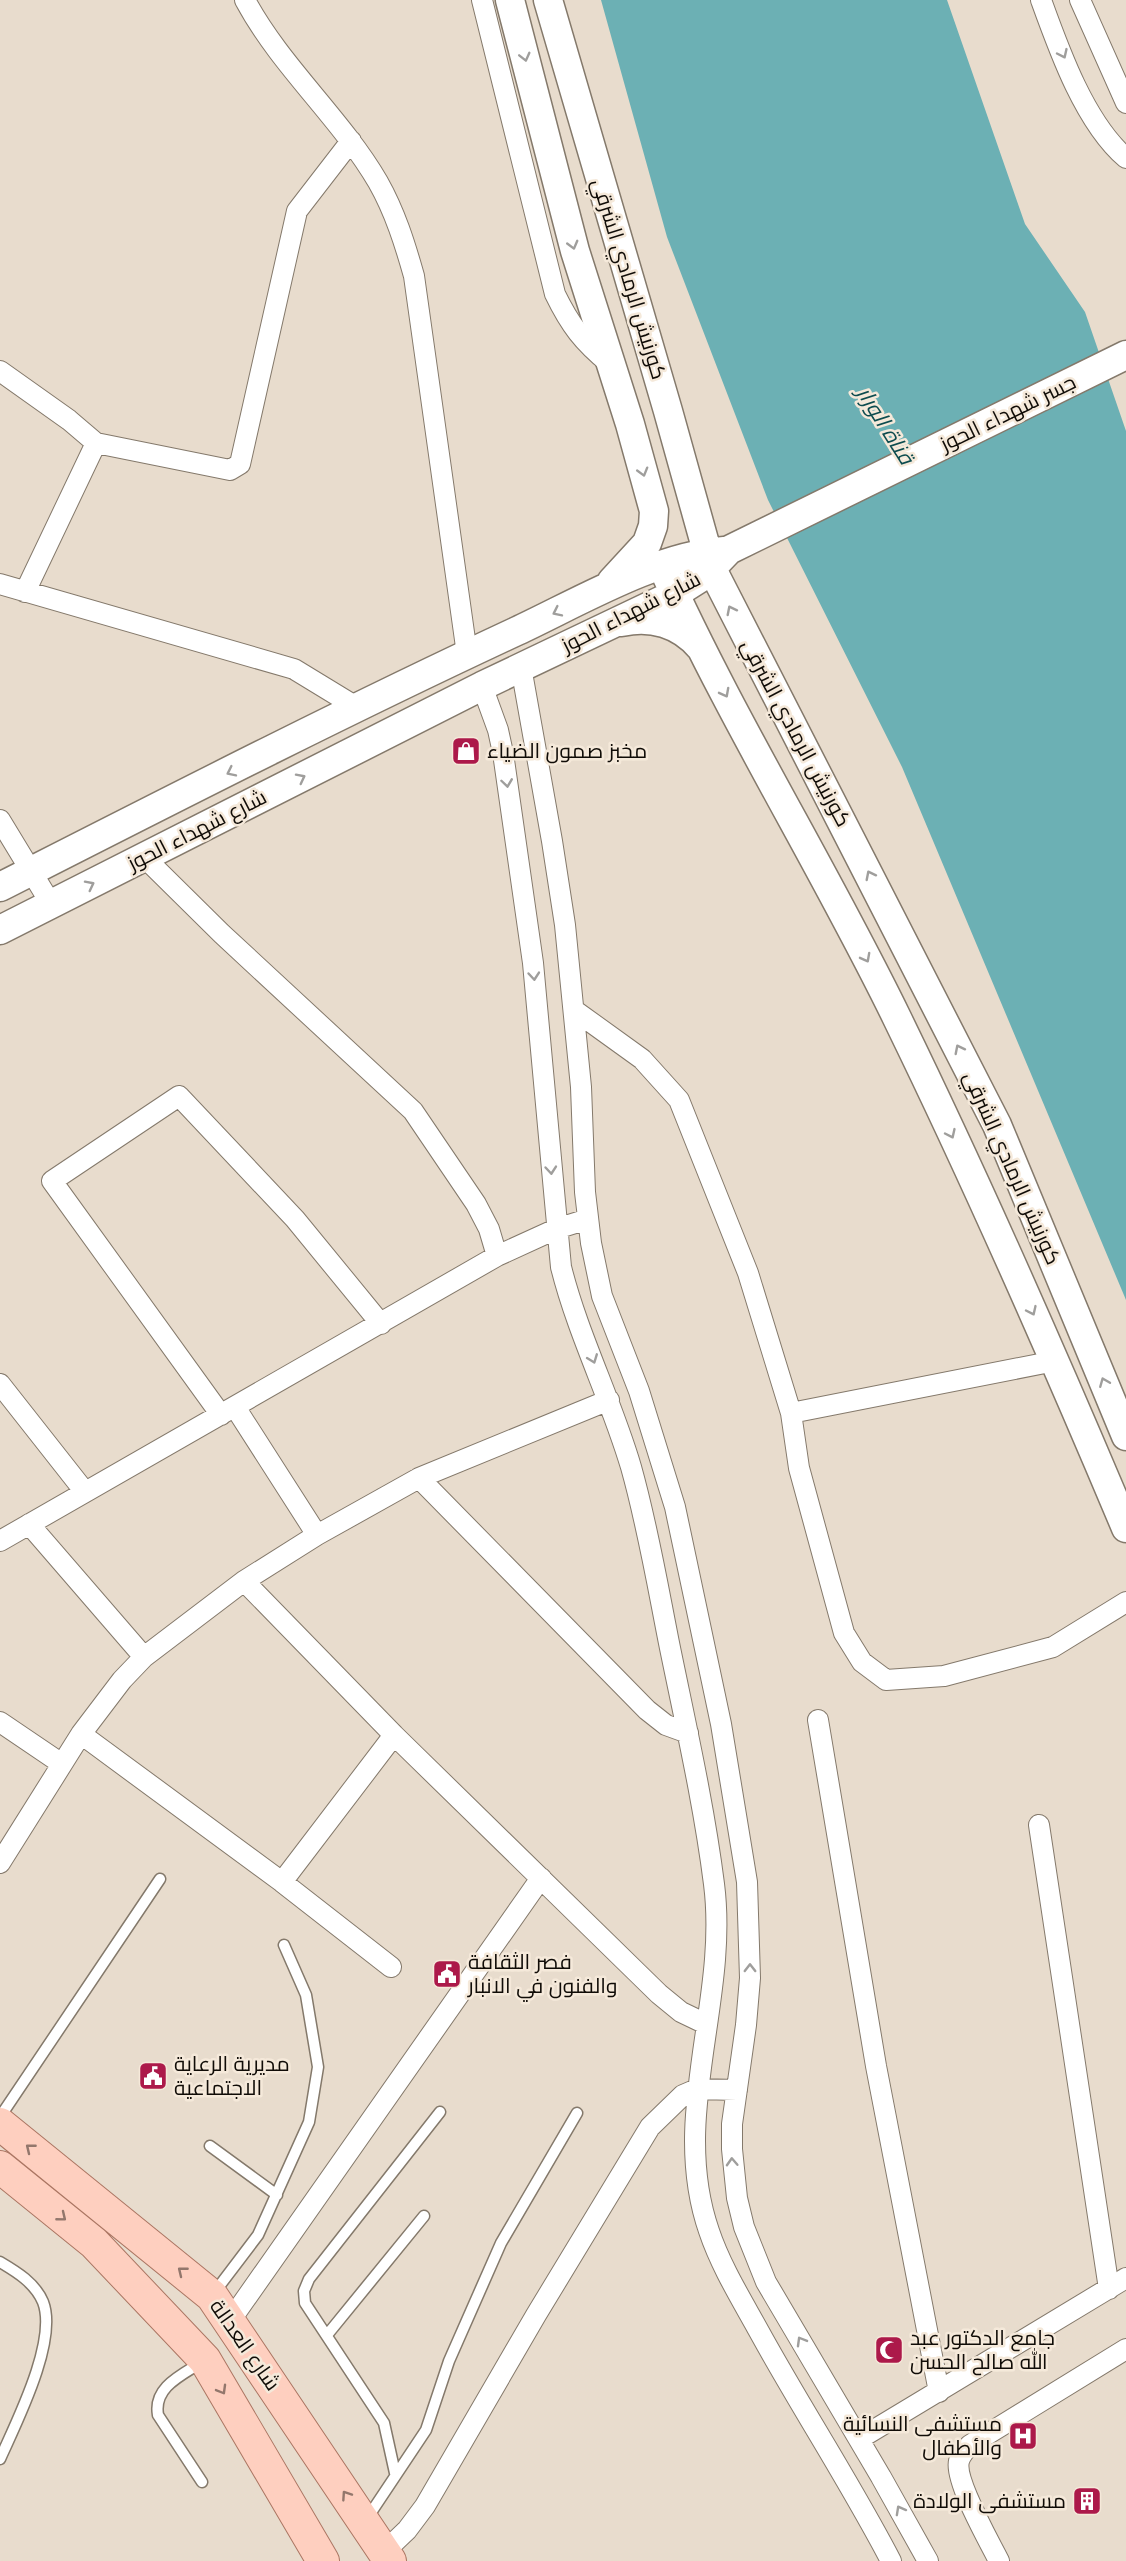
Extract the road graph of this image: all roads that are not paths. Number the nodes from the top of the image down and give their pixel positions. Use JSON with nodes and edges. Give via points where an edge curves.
{"nodes":[{"id":1,"x":245,"y":0,"type":"edge"},
{"id":2,"x":482,"y":0,"type":"edge"},
{"id":3,"x":510,"y":0,"type":"edge"},
{"id":4,"x":548,"y":0,"type":"edge"},
{"id":5,"x":1041,"y":0,"type":"edge"},
{"id":6,"x":1080,"y":0,"type":"edge"},
{"id":7,"x":1126,"y":103,"type":"edge"},
{"id":8,"x":351,"y":141,"type":"junction"},
{"id":9,"x":1126,"y":159,"type":"edge"},
{"id":10,"x":1126,"y":355,"type":"edge"},
{"id":11,"x":610,"y":364,"type":"junction"},
{"id":12,"x":0,"y":371,"type":"edge"},
{"id":13,"x":668,"y":411,"type":"junction"},
{"id":14,"x":630,"y":424,"type":"junction"},
{"id":15,"x":96,"y":443,"type":"junction"},
{"id":16,"x":715,"y":557,"type":"junction"},
{"id":17,"x":662,"y":566,"type":"junction"},
{"id":18,"x":0,"y":584,"type":"edge"},
{"id":19,"x":601,"y":591,"type":"junction"},
{"id":20,"x":25,"y":592,"type":"junction"},
{"id":21,"x":675,"y":594,"type":"junction"},
{"id":22,"x":617,"y":623,"type":"junction"},
{"id":23,"x":704,"y":652,"type":"junction"},
{"id":24,"x":467,"y":654,"type":"junction"},
{"id":25,"x":521,"y":667,"type":"junction"},
{"id":26,"x":482,"y":686,"type":"junction"},
{"id":27,"x":358,"y":708,"type":"junction"},
{"id":28,"x":0,"y":820,"type":"edge"},
{"id":29,"x":144,"y":857,"type":"junction"},
{"id":30,"x":31,"y":872,"type":"junction"},
{"id":31,"x":0,"y":887,"type":"edge"},
{"id":32,"x":51,"y":904,"type":"junction"},
{"id":33,"x":0,"y":930,"type":"edge"},
{"id":34,"x":574,"y":1010,"type":"junction"},
{"id":35,"x":588,"y":1219,"type":"junction"},
{"id":36,"x":556,"y":1229,"type":"junction"},
{"id":37,"x":497,"y":1256,"type":"junction"},
{"id":38,"x":381,"y":1324,"type":"junction"},
{"id":39,"x":1056,"y":1361,"type":"junction"},
{"id":40,"x":0,"y":1384,"type":"edge"},
{"id":41,"x":609,"y":1400,"type":"junction"},
{"id":42,"x":228,"y":1411,"type":"junction"},
{"id":43,"x":790,"y":1413,"type":"junction"},
{"id":44,"x":1126,"y":1436,"type":"edge"},
{"id":45,"x":419,"y":1478,"type":"junction"},
{"id":46,"x":85,"y":1492,"type":"junction"},
{"id":47,"x":30,"y":1524,"type":"junction"},
{"id":48,"x":1126,"y":1528,"type":"edge"},
{"id":49,"x":317,"y":1535,"type":"junction"},
{"id":50,"x":0,"y":1541,"type":"edge"},
{"id":51,"x":244,"y":1581,"type":"junction"},
{"id":52,"x":1126,"y":1602,"type":"edge"},
{"id":53,"x":144,"y":1657,"type":"junction"},
{"id":54,"x":818,"y":1720,"type":"dead end"},
{"id":55,"x":0,"y":1722,"type":"edge"},
{"id":56,"x":688,"y":1733,"type":"junction"},
{"id":57,"x":81,"y":1734,"type":"junction"},
{"id":58,"x":394,"y":1735,"type":"junction"},
{"id":59,"x":62,"y":1764,"type":"junction"},
{"id":60,"x":1039,"y":1825,"type":"dead end"},
{"id":61,"x":0,"y":1863,"type":"edge"},
{"id":62,"x":541,"y":1878,"type":"junction"},
{"id":63,"x":160,"y":1879,"type":"dead end"},
{"id":64,"x":282,"y":1882,"type":"junction"},
{"id":65,"x":284,"y":1945,"type":"dead end"},
{"id":66,"x":391,"y":1967,"type":"dead end"},
{"id":67,"x":706,"y":2024,"type":"junction"},
{"id":68,"x":697,"y":2089,"type":"junction"},
{"id":69,"x":737,"y":2090,"type":"junction"},
{"id":70,"x":440,"y":2112,"type":"dead end"},
{"id":71,"x":577,"y":2113,"type":"dead end"},
{"id":72,"x":0,"y":2117,"type":"edge"},
{"id":73,"x":0,"y":2124,"type":"edge"},
{"id":74,"x":210,"y":2146,"type":"dead end"},
{"id":75,"x":0,"y":2167,"type":"edge"},
{"id":76,"x":277,"y":2195,"type":"junction"},
{"id":77,"x":424,"y":2216,"type":"dead end"},
{"id":78,"x":0,"y":2262,"type":"edge"},
{"id":79,"x":1126,"y":2278,"type":"edge"},
{"id":80,"x":1108,"y":2289,"type":"junction"},
{"id":81,"x":221,"y":2308,"type":"junction"},
{"id":82,"x":327,"y":2335,"type":"junction"},
{"id":83,"x":1126,"y":2349,"type":"edge"},
{"id":84,"x":205,"y":2360,"type":"junction"},
{"id":85,"x":939,"y":2392,"type":"junction"},
{"id":86,"x":859,"y":2439,"type":"junction"},
{"id":87,"x":0,"y":2459,"type":"edge"},
{"id":88,"x":395,"y":2473,"type":"junction"},
{"id":89,"x":202,"y":2482,"type":"dead end"},
{"id":90,"x":364,"y":2523,"type":"junction"},
{"id":91,"x":387,"y":2557,"type":"edge"},
{"id":92,"x":323,"y":2561,"type":"edge"},
{"id":93,"x":891,"y":2561,"type":"edge"},
{"id":94,"x":928,"y":2561,"type":"edge"},
{"id":95,"x":999,"y":2561,"type":"edge"}],
"edges":[{"from":1,"to":8,"type":"street","via":[[296,75]]},
{"from":2,"to":11,"type":"street","via":[[555,294],[568,321],[587,345]]},
{"from":3,"to":11,"type":"main road","name":"كورنيش الرمادي الشرقي","one_way":true,"via":[[575,251]]},
{"from":4,"to":13,"type":"main road","name":"كورنيش الرمادي الشرقي"},
{"from":5,"to":9,"type":"street","one_way":true,"via":[[1084,100]]},
{"from":6,"to":7,"type":"street"},
{"from":8,"to":15,"type":"street","via":[[297,211],[240,464],[230,470]]},
{"from":8,"to":24,"type":"street","via":[[379,183],[400,228],[414,276]]},
{"from":10,"to":16,"type":"main road","name":"جسر شهداء الحوز"},
{"from":11,"to":14,"type":"main road","name":"كورنيش الرمادي الشرقي"},
{"from":12,"to":15,"type":"street"},
{"from":13,"to":14,"type":"main road"},
{"from":13,"to":16,"type":"main road","name":"كورنيش الرمادي الشرقي"},
{"from":14,"to":19,"type":"main road","name":"كورنيش الرمادي الشرقي","one_way":true,"via":[[654,511],[653,526],[642,550]]},
{"from":15,"to":20,"type":"street"},
{"from":16,"to":17,"type":"main road","name":"شارع شهداء الحوز"},
{"from":16,"to":21,"type":"main road","name":"شارع شهداء الحوز","via":[[697,582]]},
{"from":44,"to":16,"type":"main road","name":"كورنيش الرمادي الشرقي","one_way":true,"via":[[997,1125]]},
{"from":17,"to":19,"type":"main road","name":"شارع شهداء الحوز"},
{"from":17,"to":21,"type":"main road","name":"كورنيش الرمادي الشرقي"},
{"from":18,"to":20,"type":"street"},
{"from":19,"to":24,"type":"main road","name":"شارع شهداء الحوز","one_way":true},
{"from":20,"to":27,"type":"street","via":[[294,669]]},
{"from":21,"to":22,"type":"main road","name":"شارع شهداء الحوز"},
{"from":21,"to":23,"type":"main road","name":"كورنيش الرمادي الشرقي"},
{"from":22,"to":23,"type":"main road","via":[[659,621],[684,633]]},
{"from":22,"to":25,"type":"main road","name":"شارع شهداء الحوز"},
{"from":23,"to":39,"type":"main road","name":"كورنيش الرمادي الشرقي","one_way":true,"via":[[897,1017]]},
{"from":24,"to":27,"type":"main road","name":"شارع شهداء الحوز"},
{"from":25,"to":26,"type":"main road","name":"شارع شهداء الحوز"},
{"from":25,"to":34,"type":"street","via":[[554,851]]},
{"from":29,"to":26,"type":"main road","name":"شارع شهداء الحوز","one_way":true},
{"from":26,"to":36,"type":"street","one_way":true,"via":[[503,753],[533,963]]},
{"from":27,"to":30,"type":"main road","name":"شارع شهداء الحوز","one_way":true},
{"from":28,"to":30,"type":"street"},
{"from":32,"to":29,"type":"main road","name":"شارع شهداء الحوز","one_way":true},
{"from":29,"to":37,"type":"street","via":[[413,1111],[479,1210]]},
{"from":30,"to":31,"type":"main road","name":"شارع شهداء الحوز"},
{"from":30,"to":32,"type":"street"},
{"from":32,"to":33,"type":"main road","name":"شارع شهداء الحوز"},
{"from":34,"to":35,"type":"street"},
{"from":34,"to":43,"type":"street","via":[[642,1059],[679,1100],[748,1273]]},
{"from":35,"to":36,"type":"street"},
{"from":69,"to":35,"type":"street","one_way":true,"via":[[747,2025],[750,1930],[747,1882],[729,1769],[675,1507],[639,1390],[602,1296]]},
{"from":36,"to":37,"type":"street"},
{"from":36,"to":41,"type":"street","one_way":true,"via":[[566,1285]]},
{"from":37,"to":38,"type":"street"},
{"from":38,"to":42,"type":"street"},
{"from":38,"to":42,"type":"street","via":[[295,1219],[178,1096],[52,1181]]},
{"from":39,"to":43,"type":"street"},
{"from":39,"to":48,"type":"main road","name":"كورنيش الرمادي الشرقي"},
{"from":40,"to":46,"type":"street"},
{"from":41,"to":45,"type":"street"},
{"from":41,"to":56,"type":"street","via":[[642,1514]]},
{"from":42,"to":46,"type":"street"},
{"from":42,"to":49,"type":"street"},
{"from":43,"to":52,"type":"street","via":[[799,1468],[844,1633],[862,1662],[886,1680],[944,1676],[1053,1647]]},
{"from":45,"to":49,"type":"street"},
{"from":45,"to":56,"type":"street","via":[[647,1710],[666,1725]]},
{"from":46,"to":47,"type":"street"},
{"from":47,"to":50,"type":"street"},
{"from":47,"to":53,"type":"street"},
{"from":49,"to":51,"type":"street"},
{"from":51,"to":53,"type":"street"},
{"from":51,"to":58,"type":"street"},
{"from":53,"to":57,"type":"street"},
{"from":54,"to":85,"type":"street","via":[[874,2054]]},
{"from":55,"to":59,"type":"street"},
{"from":56,"to":67,"type":"street","via":[[717,1912],[715,1969]]},
{"from":57,"to":59,"type":"street"},
{"from":57,"to":64,"type":"street"},
{"from":58,"to":62,"type":"street"},
{"from":58,"to":64,"type":"street"},
{"from":59,"to":61,"type":"street"},
{"from":60,"to":80,"type":"street"},
{"from":62,"to":67,"type":"street","via":[[665,1999]]},
{"from":62,"to":81,"type":"street"},
{"from":63,"to":72,"type":"lane"},
{"from":64,"to":66,"type":"street"},
{"from":65,"to":76,"type":"lane","via":[[306,1995],[318,2067],[309,2122]]},
{"from":67,"to":68,"type":"street"},
{"from":68,"to":69,"type":"street"},
{"from":68,"to":91,"type":"street","via":[[671,2104],[641,2139],[425,2506]]},
{"from":68,"to":93,"type":"street","via":[[697,2176],[709,2232],[750,2316]]},
{"from":86,"to":69,"type":"street","one_way":true,"via":[[766,2282],[744,2227],[732,2149]]},
{"from":70,"to":82,"type":"lane","via":[[309,2279],[305,2303]]},
{"from":71,"to":88,"type":"lane","via":[[501,2243],[449,2361],[426,2430]]},
{"from":81,"to":73,"type":"main road","name":"شارع العدالة","one_way":true},
{"from":74,"to":76,"type":"lane"},
{"from":75,"to":84,"type":"main road","name":"شارع العدالة","one_way":true,"via":[[94,2243]]},
{"from":76,"to":81,"type":"lane"},
{"from":77,"to":82,"type":"lane"},
{"from":78,"to":87,"type":"lane","via":[[36,2289],[44,2304],[45,2325],[37,2376]]},
{"from":79,"to":80,"type":"street"},
{"from":80,"to":85,"type":"street"},
{"from":90,"to":81,"type":"main road","name":"شارع العدالة","one_way":true},
{"from":82,"to":88,"type":"lane","via":[[384,2423]]},
{"from":83,"to":95,"type":"street","via":[[963,2452],[959,2462],[961,2483]]},
{"from":84,"to":89,"type":"lane","via":[[166,2385],[156,2408]]},
{"from":84,"to":92,"type":"main road","name":"شارع العدالة","one_way":true},
{"from":85,"to":86,"type":"street"},
{"from":94,"to":86,"type":"street","one_way":true},
{"from":88,"to":90,"type":"lane"},
{"from":90,"to":91,"type":"main road","name":"شارع العدالة"}]}
